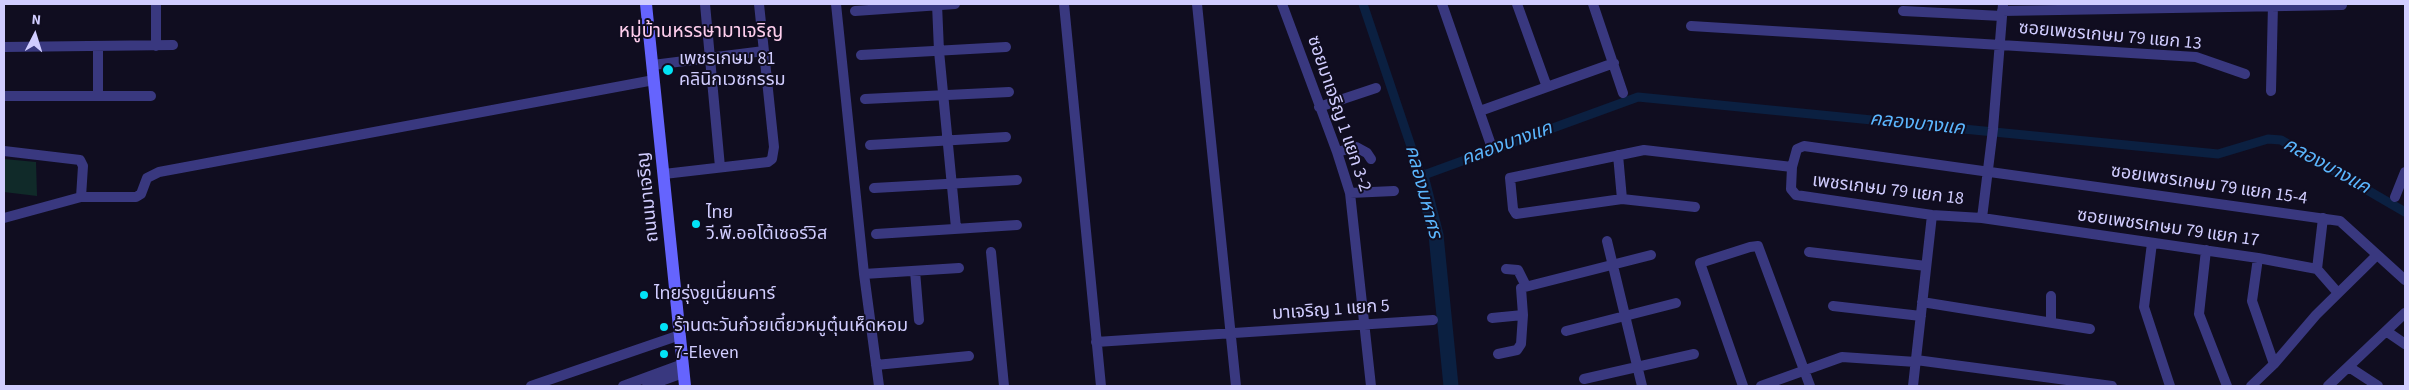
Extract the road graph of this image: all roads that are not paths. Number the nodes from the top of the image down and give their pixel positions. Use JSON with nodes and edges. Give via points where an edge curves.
{"nodes":[{"id":1,"x":156,"y":4,"type":"edge"},
{"id":2,"x":646,"y":4,"type":"edge"},
{"id":3,"x":705,"y":4,"type":"edge"},
{"id":4,"x":759,"y":4,"type":"edge"},
{"id":5,"x":836,"y":4,"type":"edge"},
{"id":6,"x":937,"y":4,"type":"edge"},
{"id":7,"x":955,"y":4,"type":"edge"},
{"id":8,"x":1064,"y":4,"type":"edge"},
{"id":9,"x":1197,"y":4,"type":"edge"},
{"id":10,"x":1282,"y":4,"type":"edge"},
{"id":11,"x":1442,"y":4,"type":"edge"},
{"id":12,"x":1518,"y":4,"type":"edge"},
{"id":13,"x":1593,"y":4,"type":"edge"},
{"id":14,"x":2273,"y":5,"type":"edge"},
{"id":15,"x":2342,"y":5,"type":"dead end"},
{"id":16,"x":899,"y":6,"type":"edge"},
{"id":17,"x":2002,"y":10,"type":"edge"},
{"id":18,"x":855,"y":11,"type":"dead end"},
{"id":19,"x":1904,"y":11,"type":"dead end"},
{"id":20,"x":1692,"y":26,"type":"dead end"},
{"id":21,"x":1999,"y":44,"type":"junction"},
{"id":22,"x":98,"y":46,"type":"junction"},
{"id":23,"x":156,"y":46,"type":"junction"},
{"id":24,"x":173,"y":46,"type":"dead end"},
{"id":25,"x":4,"y":47,"type":"edge"},
{"id":26,"x":1006,"y":47,"type":"dead end"},
{"id":27,"x":764,"y":51,"type":"junction"},
{"id":28,"x":939,"y":51,"type":"junction"},
{"id":29,"x":862,"y":55,"type":"dead end"},
{"id":30,"x":710,"y":58,"type":"junction"},
{"id":31,"x":1614,"y":63,"type":"junction"},
{"id":32,"x":653,"y":65,"type":"junction"},
{"id":33,"x":2245,"y":74,"type":"dead end"},
{"id":34,"x":654,"y":80,"type":"junction"},
{"id":35,"x":1547,"y":87,"type":"junction"},
{"id":36,"x":1376,"y":88,"type":"dead end"},
{"id":37,"x":2271,"y":91,"type":"dead end"},
{"id":38,"x":1009,"y":92,"type":"dead end"},
{"id":39,"x":1623,"y":93,"type":"dead end"},
{"id":40,"x":943,"y":94,"type":"junction"},
{"id":41,"x":4,"y":96,"type":"edge"},
{"id":42,"x":98,"y":96,"type":"junction"},
{"id":43,"x":151,"y":96,"type":"dead end"},
{"id":44,"x":865,"y":99,"type":"dead end"},
{"id":45,"x":1319,"y":107,"type":"junction"},
{"id":46,"x":1480,"y":111,"type":"junction"},
{"id":47,"x":1006,"y":137,"type":"dead end"},
{"id":48,"x":948,"y":139,"type":"junction"},
{"id":49,"x":870,"y":145,"type":"dead end"},
{"id":50,"x":1491,"y":145,"type":"dead end"},
{"id":51,"x":4,"y":151,"type":"edge"},
{"id":52,"x":1337,"y":152,"type":"junction"},
{"id":53,"x":1618,"y":155,"type":"junction"},
{"id":54,"x":1371,"y":159,"type":"dead end"},
{"id":55,"x":720,"y":167,"type":"junction"},
{"id":56,"x":1792,"y":167,"type":"junction"},
{"id":57,"x":1987,"y":171,"type":"junction"},
{"id":58,"x":2405,"y":172,"type":"edge"},
{"id":59,"x":664,"y":174,"type":"junction"},
{"id":60,"x":1017,"y":180,"type":"dead end"},
{"id":61,"x":954,"y":183,"type":"junction"},
{"id":62,"x":874,"y":188,"type":"dead end"},
{"id":63,"x":1394,"y":191,"type":"dead end"},
{"id":64,"x":1350,"y":193,"type":"junction"},
{"id":65,"x":81,"y":197,"type":"junction"},
{"id":66,"x":2395,"y":197,"type":"dead end"},
{"id":67,"x":1622,"y":199,"type":"junction"},
{"id":68,"x":1695,"y":207,"type":"dead end"},
{"id":69,"x":1932,"y":215,"type":"junction"},
{"id":70,"x":4,"y":218,"type":"edge"},
{"id":71,"x":1982,"y":218,"type":"junction"},
{"id":72,"x":2323,"y":218,"type":"junction"},
{"id":73,"x":1017,"y":225,"type":"dead end"},
{"id":74,"x":956,"y":228,"type":"junction"},
{"id":75,"x":876,"y":234,"type":"dead end"},
{"id":76,"x":1607,"y":241,"type":"dead end"},
{"id":77,"x":2152,"y":243,"type":"junction"},
{"id":78,"x":2206,"y":250,"type":"junction"},
{"id":79,"x":991,"y":252,"type":"dead end"},
{"id":80,"x":1808,"y":252,"type":"dead end"},
{"id":81,"x":1651,"y":255,"type":"dead end"},
{"id":82,"x":2376,"y":256,"type":"junction"},
{"id":83,"x":2258,"y":258,"type":"junction"},
{"id":84,"x":1612,"y":264,"type":"junction"},
{"id":85,"x":1926,"y":266,"type":"junction"},
{"id":86,"x":959,"y":268,"type":"dead end"},
{"id":87,"x":2317,"y":268,"type":"junction"},
{"id":88,"x":1506,"y":269,"type":"dead end"},
{"id":89,"x":915,"y":271,"type":"junction"},
{"id":90,"x":864,"y":274,"type":"junction"},
{"id":91,"x":2405,"y":280,"type":"edge"},
{"id":92,"x":1526,"y":286,"type":"junction"},
{"id":93,"x":2338,"y":293,"type":"junction"},
{"id":94,"x":2051,"y":296,"type":"dead end"},
{"id":95,"x":1922,"y":302,"type":"junction"},
{"id":96,"x":1676,"y":303,"type":"dead end"},
{"id":97,"x":1833,"y":306,"type":"dead end"},
{"id":98,"x":2405,"y":313,"type":"edge"},
{"id":99,"x":1624,"y":315,"type":"junction"},
{"id":100,"x":1523,"y":316,"type":"junction"},
{"id":101,"x":1921,"y":316,"type":"junction"},
{"id":102,"x":1492,"y":318,"type":"dead end"},
{"id":103,"x":919,"y":320,"type":"dead end"},
{"id":104,"x":1433,"y":320,"type":"dead end"},
{"id":105,"x":2051,"y":323,"type":"junction"},
{"id":106,"x":1366,"y":325,"type":"junction"},
{"id":107,"x":2090,"y":329,"type":"dead end"},
{"id":108,"x":1566,"y":330,"type":"dead end"},
{"id":109,"x":2386,"y":331,"type":"junction"},
{"id":110,"x":1231,"y":333,"type":"junction"},
{"id":111,"x":680,"y":334,"type":"junction"},
{"id":112,"x":1096,"y":342,"type":"junction"},
{"id":113,"x":2405,"y":344,"type":"edge"},
{"id":114,"x":1498,"y":354,"type":"dead end"},
{"id":115,"x":1694,"y":354,"type":"dead end"},
{"id":116,"x":968,"y":356,"type":"dead end"},
{"id":117,"x":1916,"y":361,"type":"junction"},
{"id":118,"x":2274,"y":364,"type":"junction"},
{"id":119,"x":876,"y":365,"type":"junction"},
{"id":120,"x":1637,"y":366,"type":"junction"},
{"id":121,"x":2349,"y":367,"type":"junction"},
{"id":122,"x":683,"y":368,"type":"junction"},
{"id":123,"x":1804,"y":371,"type":"junction"},
{"id":124,"x":1584,"y":379,"type":"dead end"},
{"id":125,"x":530,"y":386,"type":"edge"},
{"id":126,"x":623,"y":386,"type":"edge"},
{"id":127,"x":647,"y":386,"type":"edge"},
{"id":128,"x":685,"y":386,"type":"edge"},
{"id":129,"x":879,"y":386,"type":"edge"},
{"id":130,"x":1004,"y":386,"type":"edge"},
{"id":131,"x":1101,"y":386,"type":"edge"},
{"id":132,"x":1236,"y":386,"type":"edge"},
{"id":133,"x":1371,"y":386,"type":"edge"},
{"id":134,"x":1642,"y":386,"type":"edge"},
{"id":135,"x":1743,"y":386,"type":"edge"},
{"id":136,"x":1761,"y":386,"type":"edge"},
{"id":137,"x":1810,"y":386,"type":"edge"},
{"id":138,"x":1913,"y":386,"type":"edge"},
{"id":139,"x":2112,"y":386,"type":"edge"},
{"id":140,"x":2170,"y":386,"type":"edge"},
{"id":141,"x":2227,"y":386,"type":"edge"},
{"id":142,"x":2251,"y":386,"type":"edge"},
{"id":143,"x":2328,"y":386,"type":"edge"},
{"id":144,"x":2378,"y":386,"type":"edge"}],
"edges":[{"from":1,"to":23,"type":"street"},
{"from":2,"to":32,"type":"main road","name":"ถนนมาเจริญ"},
{"from":3,"to":30,"type":"street"},
{"from":4,"to":27,"type":"street"},
{"from":5,"to":90,"type":"street"},
{"from":6,"to":7,"type":"street"},
{"from":6,"to":16,"type":"street"},
{"from":6,"to":28,"type":"street"},
{"from":8,"to":112,"type":"street"},
{"from":9,"to":110,"type":"street"},
{"from":10,"to":45,"type":"street","name":"ซอยมาเจริญ 1 แยก 3-2"},
{"from":11,"to":46,"type":"street"},
{"from":12,"to":35,"type":"street"},
{"from":13,"to":31,"type":"street"},
{"from":14,"to":15,"type":"street"},
{"from":14,"to":17,"type":"street"},
{"from":14,"to":37,"type":"street"},
{"from":16,"to":18,"type":"street"},
{"from":17,"to":19,"type":"street"},
{"from":17,"to":21,"type":"street"},
{"from":20,"to":21,"type":"street","name":"ซอยเพชรเกษม 79 แยก 13"},
{"from":21,"to":33,"type":"street","name":"ซอยเพชรเกษม 79 แยก 13","via":[[2196,57]]},
{"from":21,"to":57,"type":"street"},
{"from":22,"to":23,"type":"street"},
{"from":22,"to":25,"type":"street"},
{"from":22,"to":42,"type":"street"},
{"from":23,"to":24,"type":"street"},
{"from":26,"to":28,"type":"street"},
{"from":27,"to":30,"type":"street"},
{"from":27,"to":55,"type":"street","via":[[774,147],[772,159]]},
{"from":28,"to":29,"type":"street"},
{"from":28,"to":40,"type":"street"},
{"from":30,"to":32,"type":"street"},
{"from":30,"to":55,"type":"street"},
{"from":31,"to":35,"type":"street"},
{"from":31,"to":39,"type":"street"},
{"from":32,"to":34,"type":"main road","name":"ถนนมาเจริญ"},
{"from":34,"to":59,"type":"main road","name":"ถนนมาเจริญ"},
{"from":34,"to":65,"type":"street","via":[[159,172],[147,178],[141,194],[136,196]]},
{"from":35,"to":46,"type":"street"},
{"from":36,"to":45,"type":"street"},
{"from":38,"to":40,"type":"street"},
{"from":40,"to":44,"type":"street"},
{"from":40,"to":48,"type":"street"},
{"from":41,"to":42,"type":"street"},
{"from":42,"to":43,"type":"street"},
{"from":45,"to":52,"type":"street","name":"ซอยมาเจริญ 1 แยก 3-2"},
{"from":46,"to":50,"type":"street"},
{"from":47,"to":48,"type":"street"},
{"from":48,"to":49,"type":"street"},
{"from":48,"to":61,"type":"street"},
{"from":51,"to":65,"type":"street","via":[[80,160],[84,166]]},
{"from":52,"to":54,"type":"street","via":[[1356,147],[1367,152]]},
{"from":52,"to":64,"type":"street","name":"ซอยมาเจริญ 1 แยก 3-2"},
{"from":53,"to":56,"type":"street","via":[[1644,150]]},
{"from":53,"to":67,"type":"street"},
{"from":53,"to":67,"type":"street","via":[[1515,176],[1510,178],[1509,185],[1516,214]]},
{"from":55,"to":59,"type":"street"},
{"from":56,"to":57,"type":"street","name":"ซอยเพชรเกษม 79 แยก 15-4","via":[[1797,149],[1801,147]]},
{"from":56,"to":69,"type":"street","name":"เพชรเกษม 79 แยก 18","via":[[1792,192],[1796,195]]},
{"from":57,"to":71,"type":"street"},
{"from":57,"to":72,"type":"street","name":"ซอยเพชรเกษม 79 แยก 15-4"},
{"from":58,"to":66,"type":"street"},
{"from":59,"to":111,"type":"main road","name":"ถนนมาเจริญ"},
{"from":60,"to":61,"type":"street"},
{"from":61,"to":62,"type":"street"},
{"from":61,"to":74,"type":"street"},
{"from":63,"to":64,"type":"street"},
{"from":64,"to":106,"type":"street","name":"ซอยมาเจริญ 1 แยก 3-2"},
{"from":65,"to":70,"type":"street"},
{"from":67,"to":68,"type":"street"},
{"from":69,"to":71,"type":"street","name":"เพชรเกษม 79 แยก 18"},
{"from":69,"to":85,"type":"street"},
{"from":71,"to":77,"type":"street","name":"ซอยเพชรเกษม 79 แยก 17"},
{"from":72,"to":82,"type":"street","name":"ซอยเพชรเกษม 79 แยก 15-4","via":[[2340,221]]},
{"from":72,"to":87,"type":"street"},
{"from":73,"to":74,"type":"street"},
{"from":74,"to":75,"type":"street"},
{"from":76,"to":84,"type":"street"},
{"from":77,"to":78,"type":"street","name":"ซอยเพชรเกษม 79 แยก 17"},
{"from":77,"to":140,"type":"street","via":[[2144,307]]},
{"from":78,"to":83,"type":"street","name":"ซอยเพชรเกษม 79 แยก 17"},
{"from":78,"to":141,"type":"street","via":[[2199,314]]},
{"from":79,"to":130,"type":"street"},
{"from":80,"to":85,"type":"street"},
{"from":81,"to":84,"type":"street"},
{"from":82,"to":91,"type":"street","name":"ซอยเพชรเกษม 79 แยก 15-4"},
{"from":82,"to":93,"type":"street"},
{"from":83,"to":87,"type":"street","name":"ซอยเพชรเกษม 79 แยก 17"},
{"from":83,"to":118,"type":"street","via":[[2252,301]]},
{"from":84,"to":92,"type":"street"},
{"from":84,"to":99,"type":"street"},
{"from":85,"to":95,"type":"street"},
{"from":86,"to":89,"type":"street"},
{"from":87,"to":93,"type":"street"},
{"from":88,"to":92,"type":"street","via":[[1518,270]]},
{"from":89,"to":90,"type":"street"},
{"from":89,"to":103,"type":"street"},
{"from":90,"to":119,"type":"street"},
{"from":92,"to":100,"type":"street","via":[[1521,290]]},
{"from":93,"to":118,"type":"street"},
{"from":94,"to":105,"type":"street"},
{"from":95,"to":101,"type":"street"},
{"from":95,"to":105,"type":"street"},
{"from":96,"to":99,"type":"street"},
{"from":97,"to":101,"type":"street"},
{"from":98,"to":109,"type":"street"},
{"from":99,"to":108,"type":"street"},
{"from":99,"to":120,"type":"street"},
{"from":100,"to":102,"type":"street"},
{"from":100,"to":114,"type":"street","via":[[1520,348]]},
{"from":101,"to":117,"type":"street"},
{"from":104,"to":106,"type":"street","name":"มาเจริญ 1 แยก 5"},
{"from":105,"to":107,"type":"street"},
{"from":106,"to":110,"type":"street","name":"มาเจริญ 1 แยก 5"},
{"from":106,"to":133,"type":"street","name":"ซอยมาเจริญ 1 แยก 3-2"},
{"from":109,"to":113,"type":"street"},
{"from":109,"to":121,"type":"street"},
{"from":110,"to":112,"type":"street","name":"มาเจริญ 1 แยก 5"},
{"from":110,"to":132,"type":"street"},
{"from":111,"to":122,"type":"main road","name":"ถนนมาเจริญ"},
{"from":111,"to":125,"type":"street"},
{"from":112,"to":131,"type":"street"},
{"from":115,"to":120,"type":"street"},
{"from":116,"to":119,"type":"street"},
{"from":117,"to":123,"type":"street","via":[[1842,357]]},
{"from":117,"to":138,"type":"street"},
{"from":117,"to":139,"type":"street"},
{"from":118,"to":142,"type":"street"},
{"from":119,"to":129,"type":"street"},
{"from":120,"to":124,"type":"street"},
{"from":120,"to":134,"type":"street"},
{"from":121,"to":143,"type":"street"},
{"from":121,"to":144,"type":"street"},
{"from":122,"to":126,"type":"street"},
{"from":122,"to":127,"type":"street"},
{"from":122,"to":128,"type":"main road","name":"ถนนมาเจริญ"},
{"from":123,"to":135,"type":"street","via":[[1758,246],[1750,247],[1700,263]]},
{"from":123,"to":136,"type":"street"},
{"from":123,"to":137,"type":"street"}]}
